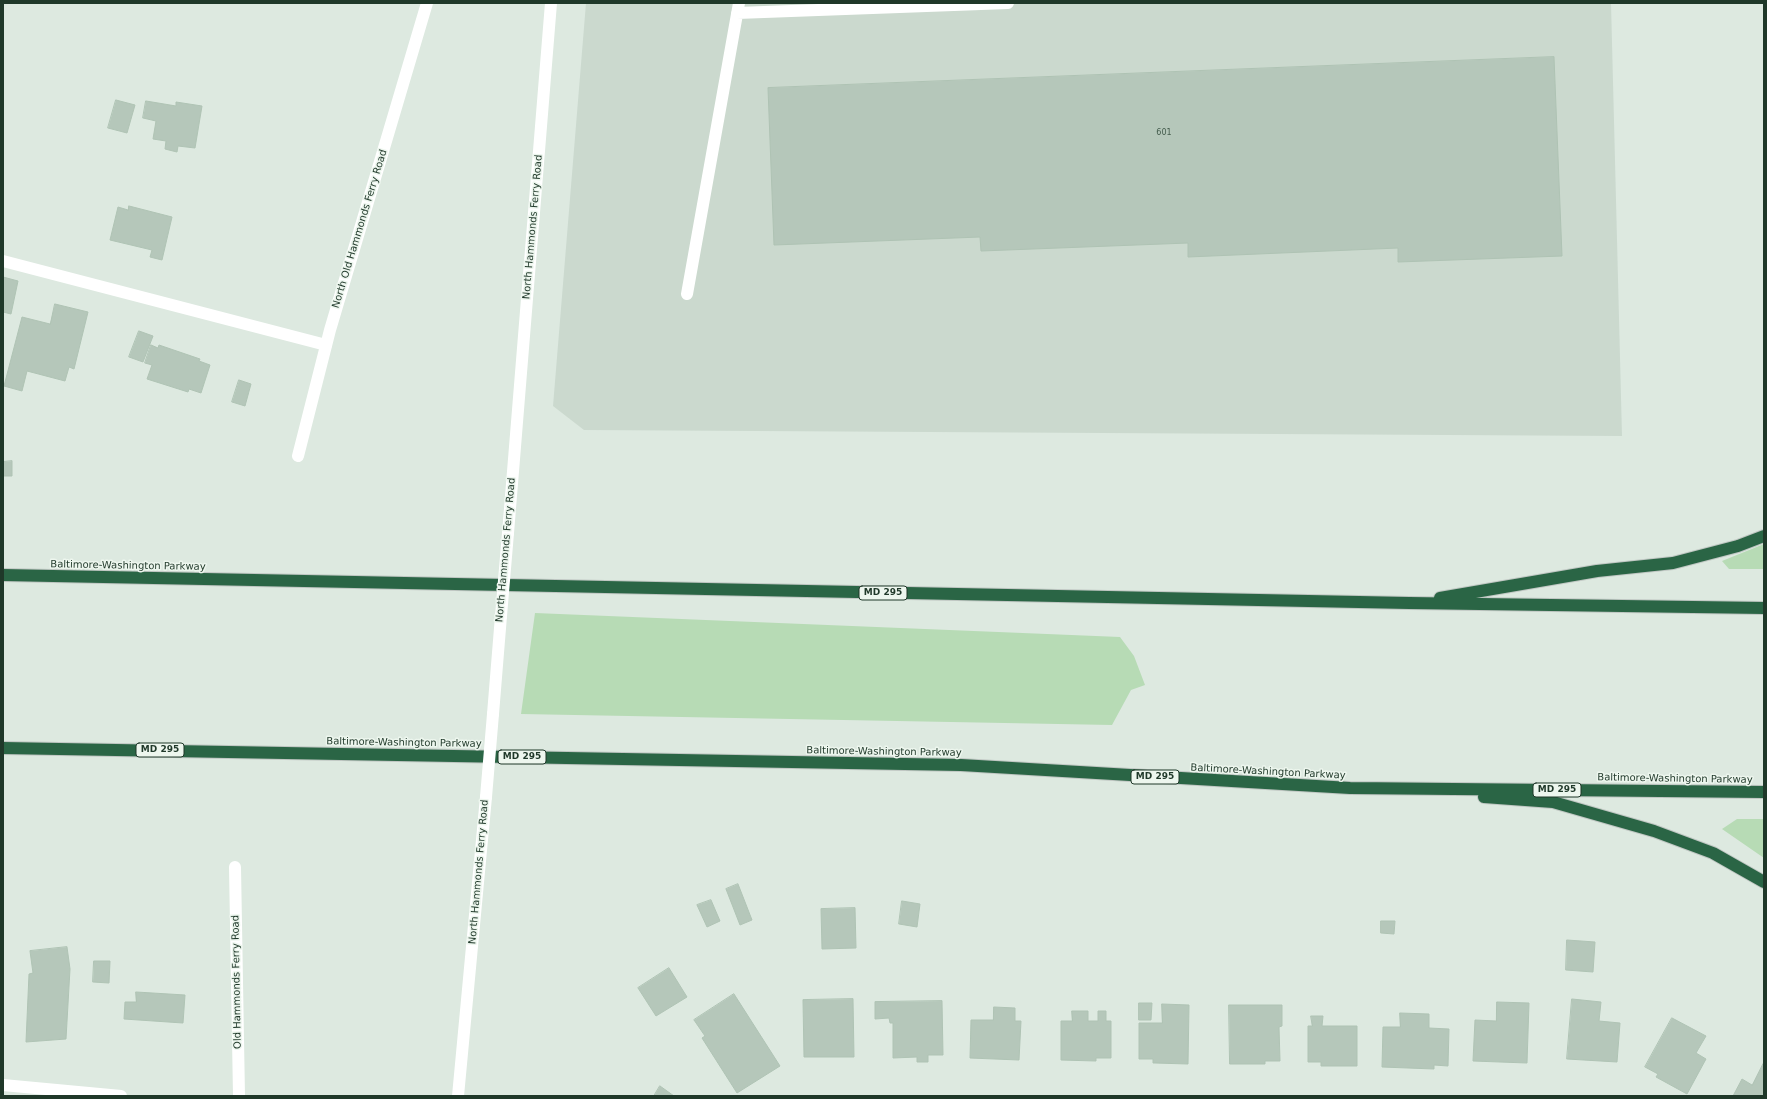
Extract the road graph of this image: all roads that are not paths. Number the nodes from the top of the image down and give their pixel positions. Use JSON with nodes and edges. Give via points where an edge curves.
{"nodes":[{"id":1,"x":427,"y":3,"type":"edge"},
{"id":2,"x":551,"y":3,"type":"edge"},
{"id":3,"x":1008,"y":3,"type":"edge"},
{"id":4,"x":738,"y":8,"type":"edge"},
{"id":5,"x":3,"y":261,"type":"edge"},
{"id":6,"x":687,"y":294,"type":"dead end"},
{"id":7,"x":326,"y":345,"type":"junction"},
{"id":8,"x":298,"y":456,"type":"dead end"},
{"id":9,"x":1764,"y":536,"type":"edge"},
{"id":10,"x":3,"y":575,"type":"edge"},
{"id":11,"x":1409,"y":603,"type":"junction"},
{"id":12,"x":1764,"y":608,"type":"edge"},
{"id":13,"x":3,"y":748,"type":"edge"},
{"id":14,"x":1350,"y":788,"type":"junction"},
{"id":15,"x":1764,"y":792,"type":"edge"},
{"id":16,"x":235,"y":868,"type":"dead end"},
{"id":17,"x":1764,"y":882,"type":"edge"},
{"id":18,"x":3,"y":1085,"type":"edge"},
{"id":19,"x":121,"y":1096,"type":"edge"},
{"id":20,"x":239,"y":1096,"type":"edge"},
{"id":21,"x":458,"y":1096,"type":"edge"}],
"edges":[{"from":1,"to":7,"type":"street","name":"North Old Hammonds Ferry Road"},
{"from":2,"to":21,"type":"street","name":"North Hammonds Ferry Road","bridge":true,"via":[[486,797]]},
{"from":3,"to":4,"type":"street"},
{"from":4,"to":6,"type":"street"},
{"from":5,"to":7,"type":"street"},
{"from":7,"to":8,"type":"street","name":"North Old Hammonds Ferry Road"},
{"from":9,"to":11,"type":"highway","via":[[1738,546],[1673,563],[1597,570]]},
{"from":10,"to":11,"type":"highway","name":"Baltimore-Washington Parkway","number":"MD 295"},
{"from":11,"to":12,"type":"highway","name":"Baltimore-Washington Parkway","number":"MD 295"},
{"from":13,"to":14,"type":"highway","name":"Baltimore-Washington Parkway","number":"MD 295","via":[[961,766]]},
{"from":14,"to":15,"type":"highway","name":"Baltimore-Washington Parkway","number":"MD 295"},
{"from":14,"to":17,"type":"highway","via":[[1553,802],[1654,830],[1713,853]]},
{"from":16,"to":20,"type":"street","name":"Old Hammonds Ferry Road"},
{"from":18,"to":19,"type":"street"}]}
